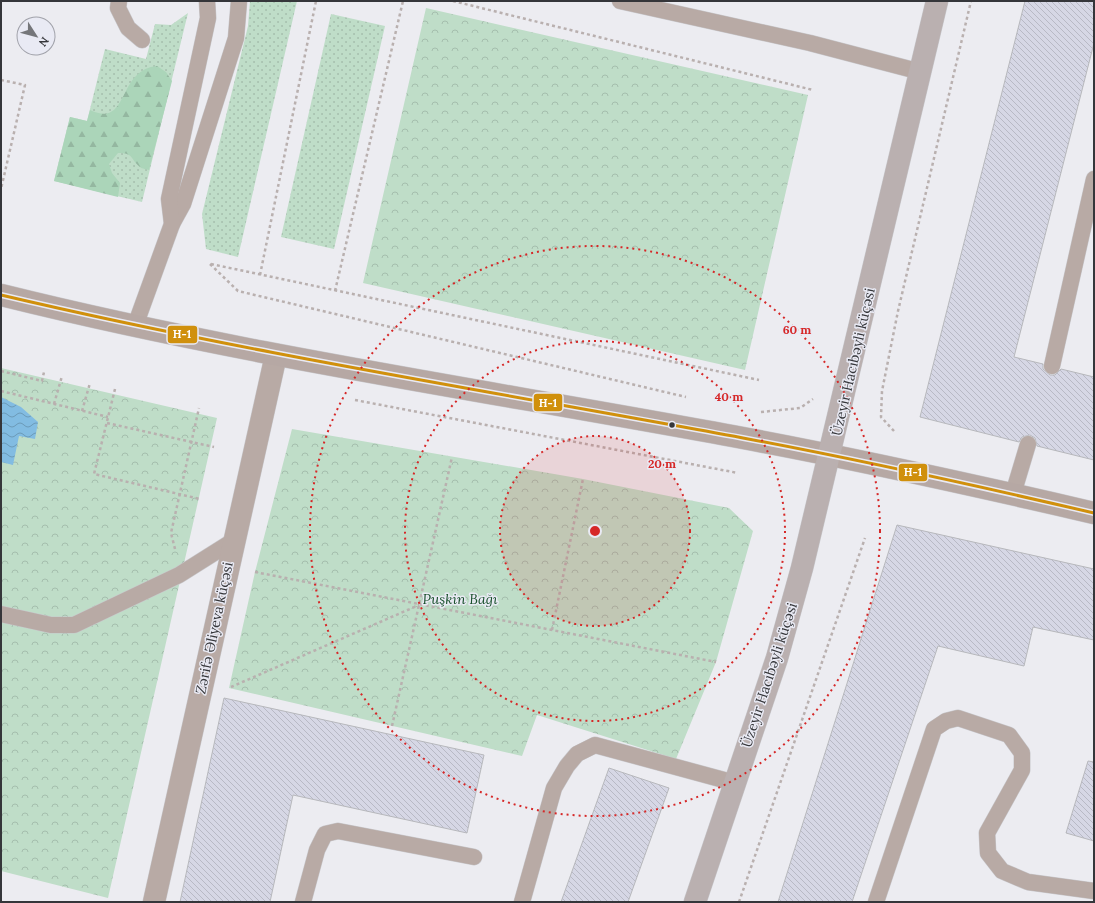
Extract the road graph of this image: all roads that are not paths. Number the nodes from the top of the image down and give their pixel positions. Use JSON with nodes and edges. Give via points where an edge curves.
{"nodes":[{"id":1,"x":119,"y":1,"type":"edge"},
{"id":2,"x":207,"y":1,"type":"edge"},
{"id":3,"x":239,"y":1,"type":"edge"},
{"id":4,"x":620,"y":1,"type":"edge"},
{"id":5,"x":937,"y":1,"type":"edge"},
{"id":6,"x":142,"y":40,"type":"dead end"},
{"id":7,"x":921,"y":72,"type":"junction"},
{"id":8,"x":1094,"y":179,"type":"edge"},
{"id":9,"x":172,"y":224,"type":"junction"},
{"id":10,"x":1089,"y":227,"type":"edge"},
{"id":11,"x":1,"y":295,"type":"edge"},
{"id":12,"x":135,"y":326,"type":"junction"},
{"id":13,"x":276,"y":355,"type":"junction"},
{"id":14,"x":1052,"y":366,"type":"dead end"},
{"id":15,"x":1028,"y":444,"type":"dead end"},
{"id":16,"x":830,"y":456,"type":"junction"},
{"id":17,"x":1013,"y":494,"type":"junction"},
{"id":18,"x":1094,"y":513,"type":"edge"},
{"id":19,"x":233,"y":541,"type":"junction"},
{"id":20,"x":1,"y":614,"type":"edge"},
{"id":21,"x":735,"y":783,"type":"junction"},
{"id":22,"x":474,"y":857,"type":"dead end"},
{"id":23,"x":1094,"y":891,"type":"edge"},
{"id":24,"x":154,"y":902,"type":"edge"},
{"id":25,"x":303,"y":902,"type":"edge"},
{"id":26,"x":522,"y":902,"type":"edge"},
{"id":27,"x":695,"y":902,"type":"edge"},
{"id":28,"x":876,"y":902,"type":"edge"}],
"edges":[{"from":1,"to":6,"type":"lane","via":[[118,8],[128,28]]},
{"from":2,"to":9,"type":"lane","via":[[208,18],[169,199]]},
{"from":3,"to":9,"type":"lane","via":[[236,38],[183,204]]},
{"from":4,"to":7,"type":"lane","via":[[810,43]]},
{"from":5,"to":7,"type":"highway","name":"Üzeyir Hacıbəyli küçəsi"},
{"from":7,"to":16,"type":"highway","name":"Üzeyir Hacıbəyli küçəsi"},
{"from":8,"to":10,"type":"lane"},
{"from":9,"to":12,"type":"lane"},
{"from":10,"to":14,"type":"lane"},
{"from":11,"to":12,"type":"main road"},
{"from":12,"to":13,"type":"main road"},
{"from":13,"to":16,"type":"main road","via":[[746,438]]},
{"from":13,"to":19,"type":"street","name":"Zərifə Əliyeva küçəsi"},
{"from":15,"to":17,"type":"lane"},
{"from":16,"to":17,"type":"main road","via":[[929,474]]},
{"from":16,"to":21,"type":"highway","name":"Üzeyir Hacıbəyli küçəsi","via":[[776,658]]},
{"from":17,"to":18,"type":"main road"},
{"from":19,"to":20,"type":"lane","via":[[179,575],[74,626],[51,625]]},
{"from":19,"to":24,"type":"street","name":"Zərifə Əliyeva küçəsi"},
{"from":21,"to":26,"type":"lane","via":[[595,745],[577,754],[554,788]]},
{"from":21,"to":27,"type":"highway","name":"Üzeyir Hacıbəyli küçəsi"},
{"from":22,"to":25,"type":"lane","via":[[338,830],[325,834],[317,850]]},
{"from":23,"to":28,"type":"lane","via":[[1028,882],[1002,871],[988,853],[987,834],[1022,770],[1022,753],[1009,735],[958,718],[946,721],[934,729]]}]}
